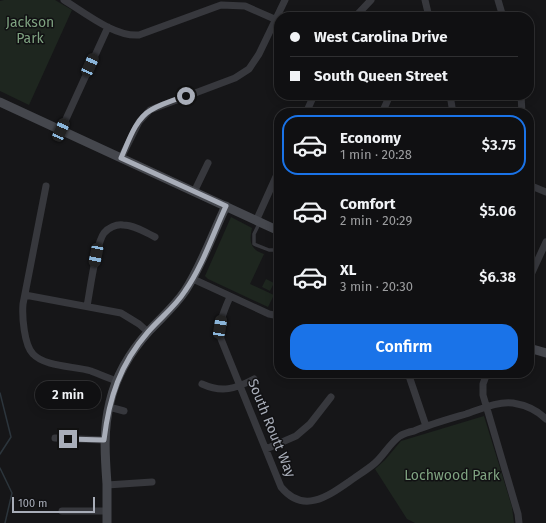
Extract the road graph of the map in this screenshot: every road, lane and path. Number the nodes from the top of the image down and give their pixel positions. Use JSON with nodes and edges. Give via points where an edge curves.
{"nodes":[{"id":1,"x":64,"y":0,"type":"edge"},
{"id":2,"x":285,"y":0,"type":"edge"},
{"id":3,"x":372,"y":0,"type":"edge"},
{"id":4,"x":425,"y":0,"type":"edge"},
{"id":5,"x":498,"y":0,"type":"edge"},
{"id":6,"x":280,"y":12,"type":"edge"},
{"id":7,"x":360,"y":12,"type":"edge"},
{"id":8,"x":429,"y":12,"type":"edge"},
{"id":9,"x":502,"y":12,"type":"edge"},
{"id":10,"x":274,"y":19,"type":"edge"},
{"id":11,"x":108,"y":26,"type":"junction"},
{"id":12,"x":274,"y":26,"type":"edge"},
{"id":13,"x":0,"y":102,"type":"edge"},
{"id":14,"x":61,"y":130,"type":"junction"},
{"id":15,"x":121,"y":158,"type":"junction"},
{"id":16,"x":208,"y":163,"type":"dead end"},
{"id":17,"x":274,"y":182,"type":"edge"},
{"id":18,"x":46,"y":186,"type":"dead end"},
{"id":19,"x":534,"y":187,"type":"edge"},
{"id":20,"x":194,"y":192,"type":"junction"},
{"id":21,"x":546,"y":192,"type":"edge"},
{"id":22,"x":226,"y":206,"type":"junction"},
{"id":23,"x":258,"y":221,"type":"junction"},
{"id":24,"x":274,"y":229,"type":"edge"},
{"id":25,"x":155,"y":237,"type":"dead end"},
{"id":26,"x":546,"y":242,"type":"edge"},
{"id":27,"x":274,"y":250,"type":"edge"},
{"id":28,"x":534,"y":268,"type":"edge"},
{"id":29,"x":193,"y":279,"type":"junction"},
{"id":30,"x":25,"y":295,"type":"junction"},
{"id":31,"x":230,"y":297,"type":"junction"},
{"id":32,"x":87,"y":306,"type":"junction"},
{"id":33,"x":274,"y":315,"type":"edge"},
{"id":34,"x":148,"y":332,"type":"junction"},
{"id":35,"x":534,"y":349,"type":"edge"},
{"id":36,"x":546,"y":353,"type":"edge"},
{"id":37,"x":410,"y":378,"type":"edge"},
{"id":38,"x":485,"y":378,"type":"edge"},
{"id":39,"x":254,"y":379,"type":"dead end"},
{"id":40,"x":116,"y":381,"type":"junction"},
{"id":41,"x":202,"y":384,"type":"dead end"},
{"id":42,"x":241,"y":386,"type":"junction"},
{"id":43,"x":331,"y":397,"type":"dead end"},
{"id":44,"x":487,"y":407,"type":"junction"},
{"id":45,"x":109,"y":408,"type":"junction"},
{"id":46,"x":124,"y":411,"type":"dead end"},
{"id":47,"x":546,"y":419,"type":"edge"},
{"id":48,"x":426,"y":426,"type":"junction"},
{"id":49,"x":55,"y":438,"type":"dead end"},
{"id":50,"x":104,"y":440,"type":"junction"},
{"id":51,"x":266,"y":449,"type":"junction"},
{"id":52,"x":152,"y":482,"type":"dead end"},
{"id":53,"x":107,"y":485,"type":"junction"},
{"id":54,"x":62,"y":511,"type":"dead end"},
{"id":55,"x":107,"y":511,"type":"junction"},
{"id":56,"x":107,"y":523,"type":"edge"},
{"id":57,"x":519,"y":523,"type":"edge"}],
"edges":[{"from":1,"to":11,"type":"street"},
{"from":2,"to":6,"type":"street"},
{"from":3,"to":7,"type":"street"},
{"from":4,"to":8,"type":"street"},
{"from":5,"to":9,"type":"street"},
{"from":10,"to":11,"type":"street","via":[[245,6],[227,4],[139,35],[124,34]]},
{"from":11,"to":14,"type":"street"},
{"from":12,"to":15,"type":"street","via":[[249,69],[235,78],[150,110],[139,122]]},
{"from":13,"to":14,"type":"street"},
{"from":14,"to":15,"type":"street"},
{"from":15,"to":20,"type":"street"},
{"from":16,"to":20,"type":"street"},
{"from":17,"to":23,"type":"street"},
{"from":18,"to":30,"type":"street"},
{"from":19,"to":21,"type":"street"},
{"from":20,"to":22,"type":"street"},
{"from":22,"to":23,"type":"street"},
{"from":22,"to":29,"type":"street"},
{"from":23,"to":24,"type":"street"},
{"from":23,"to":27,"type":"lane","via":[[254,244]]},
{"from":25,"to":32,"type":"street","via":[[124,225],[114,226],[106,231],[100,240]]},
{"from":26,"to":28,"type":"street"},
{"from":29,"to":31,"type":"street"},
{"from":29,"to":34,"type":"street","via":[[178,302]]},
{"from":30,"to":32,"type":"street"},
{"from":30,"to":40,"type":"street","via":[[22,314],[28,344],[34,355],[47,362],[90,371]]},
{"from":31,"to":33,"type":"street"},
{"from":31,"to":42,"type":"street","name":"South Routt Way","via":[[222,315],[221,339]]},
{"from":32,"to":34,"type":"street","via":[[121,313]]},
{"from":34,"to":40,"type":"street"},
{"from":35,"to":36,"type":"street"},
{"from":37,"to":48,"type":"street"},
{"from":38,"to":44,"type":"street","via":[[483,395]]},
{"from":39,"to":42,"type":"street"},
{"from":40,"to":45,"type":"street"},
{"from":41,"to":42,"type":"street","via":[[219,389]]},
{"from":42,"to":51,"type":"street","name":"South Routt Way"},
{"from":43,"to":51,"type":"street","via":[[310,424],[296,436]]},
{"from":44,"to":47,"type":"street","name":"South Routt Way","via":[[513,403],[527,407]]},
{"from":44,"to":48,"type":"street","name":"South Routt Way"},
{"from":44,"to":57,"type":"street"},
{"from":45,"to":46,"type":"street"},
{"from":45,"to":50,"type":"street"},
{"from":48,"to":51,"type":"street","name":"South Routt Way","via":[[400,436],[375,463],[326,497],[314,501],[298,501],[287,494],[281,487]]},
{"from":49,"to":50,"type":"street"},
{"from":50,"to":53,"type":"street"},
{"from":52,"to":53,"type":"street"},
{"from":53,"to":55,"type":"street"},
{"from":54,"to":55,"type":"street"},
{"from":55,"to":56,"type":"street"}]}
